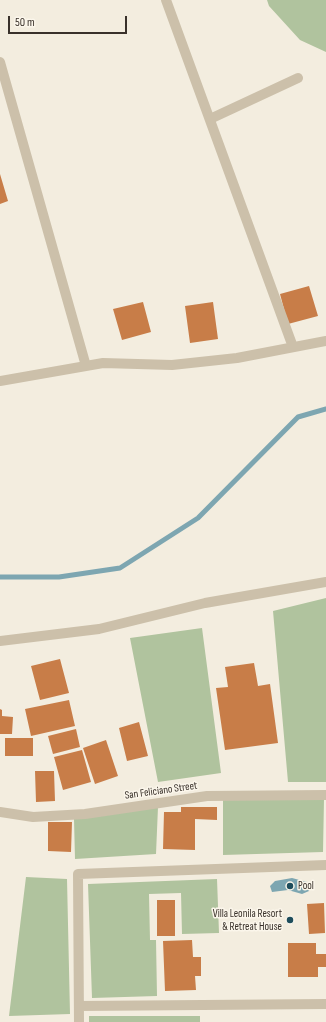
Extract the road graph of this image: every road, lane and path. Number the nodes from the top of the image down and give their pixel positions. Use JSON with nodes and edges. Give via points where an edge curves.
{"nodes":[{"id":1,"x":166,"y":0,"type":"edge"},
{"id":2,"x":0,"y":62,"type":"edge"},
{"id":3,"x":298,"y":78,"type":"dead end"},
{"id":4,"x":210,"y":119,"type":"junction"},
{"id":5,"x":326,"y":341,"type":"edge"},
{"id":6,"x":293,"y":347,"type":"junction"},
{"id":7,"x":86,"y":366,"type":"junction"},
{"id":8,"x":0,"y":380,"type":"edge"},
{"id":9,"x":326,"y":582,"type":"edge"},
{"id":10,"x":0,"y":641,"type":"edge"},
{"id":11,"x":326,"y":795,"type":"edge"},
{"id":12,"x":0,"y":812,"type":"edge"},
{"id":13,"x":326,"y":866,"type":"edge"},
{"id":14,"x":326,"y":1004,"type":"edge"},
{"id":15,"x":79,"y":1006,"type":"junction"},
{"id":16,"x":79,"y":1022,"type":"edge"}],
"edges":[{"from":1,"to":4,"type":"street"},
{"from":2,"to":7,"type":"street"},
{"from":3,"to":4,"type":"street"},
{"from":4,"to":6,"type":"street"},
{"from":5,"to":6,"type":"street"},
{"from":6,"to":7,"type":"street","via":[[237,358],[172,365],[103,363]]},
{"from":7,"to":8,"type":"street"},
{"from":9,"to":10,"type":"street","via":[[204,603],[98,628]]},
{"from":11,"to":12,"type":"street","name":"San Feliciano Street","via":[[207,796],[85,814],[33,817]]},
{"from":13,"to":15,"type":"street","via":[[78,874]]},
{"from":14,"to":15,"type":"street"},
{"from":15,"to":16,"type":"street"}]}
